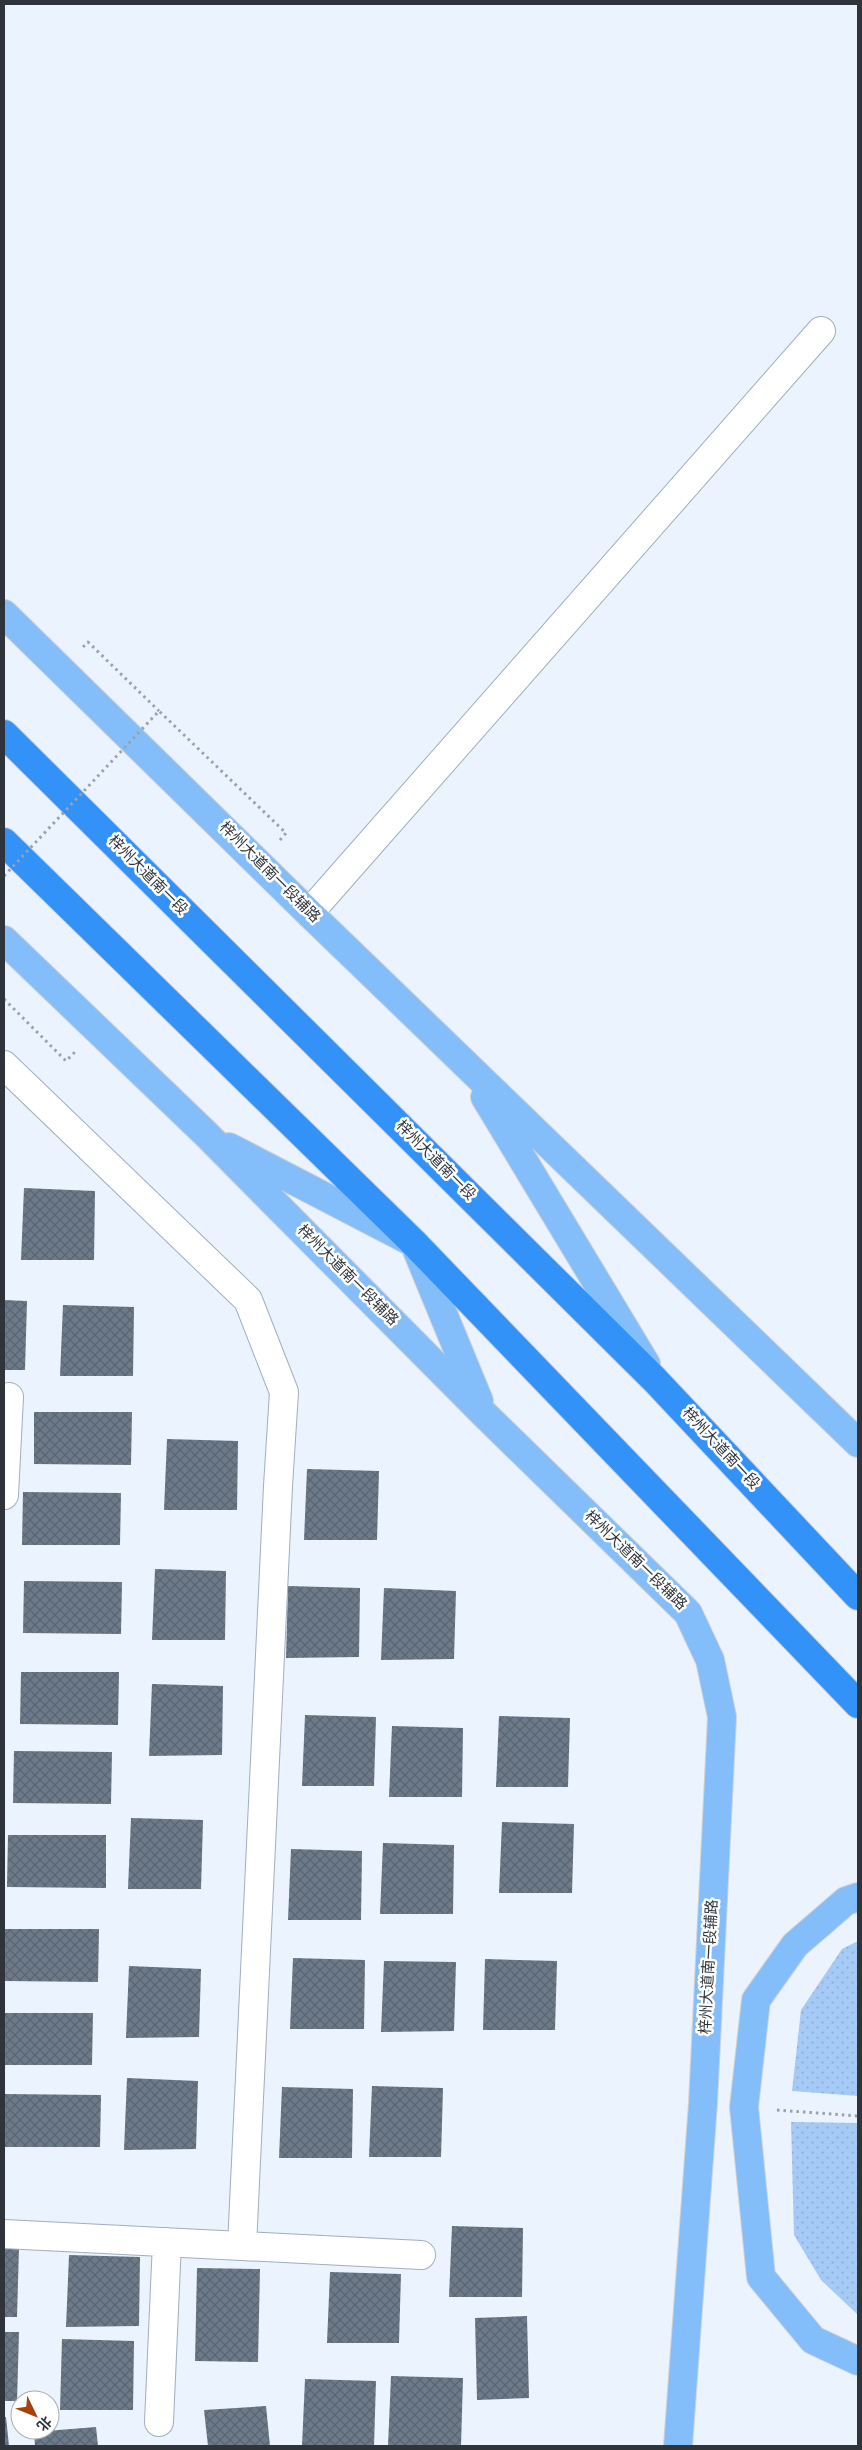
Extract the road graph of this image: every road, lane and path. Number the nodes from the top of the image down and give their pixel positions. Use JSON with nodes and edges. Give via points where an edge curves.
{"nodes":[{"id":1,"x":821,"y":332,"type":"dead end"},
{"id":2,"x":4,"y":614,"type":"edge"},
{"id":3,"x":88,"y":642,"type":"dead end"},
{"id":4,"x":160,"y":710,"type":"junction"},
{"id":5,"x":4,"y":734,"type":"edge"},
{"id":6,"x":286,"y":833,"type":"dead end"},
{"id":7,"x":4,"y":842,"type":"edge"},
{"id":8,"x":4,"y":876,"type":"edge"},
{"id":9,"x":309,"y":914,"type":"junction"},
{"id":10,"x":4,"y":940,"type":"edge"},
{"id":11,"x":4,"y":999,"type":"edge"},
{"id":12,"x":66,"y":1061,"type":"dead end"},
{"id":13,"x":4,"y":1065,"type":"edge"},
{"id":14,"x":467,"y":1066,"type":"junction"},
{"id":15,"x":206,"y":1134,"type":"junction"},
{"id":16,"x":414,"y":1243,"type":"junction"},
{"id":17,"x":654,"y":1379,"type":"junction"},
{"id":18,"x":9,"y":1397,"type":"dead end"},
{"id":19,"x":484,"y":1414,"type":"junction"},
{"id":20,"x":858,"y":1443,"type":"edge"},
{"id":21,"x":4,"y":1495,"type":"edge"},
{"id":22,"x":858,"y":1596,"type":"edge"},
{"id":23,"x":858,"y":1704,"type":"edge"},
{"id":24,"x":858,"y":1897,"type":"edge"},
{"id":25,"x":775,"y":2110,"type":"dead end"},
{"id":26,"x":858,"y":2116,"type":"edge"},
{"id":27,"x":4,"y":2234,"type":"edge"},
{"id":28,"x":167,"y":2242,"type":"junction"},
{"id":29,"x":242,"y":2246,"type":"junction"},
{"id":30,"x":421,"y":2256,"type":"dead end"},
{"id":31,"x":858,"y":2361,"type":"edge"},
{"id":32,"x":159,"y":2422,"type":"dead end"},
{"id":33,"x":678,"y":2446,"type":"edge"}],
"edges":[{"from":1,"to":9,"type":"street"},
{"from":2,"to":9,"type":"main road","name":"梓州大道南一段辅路"},
{"from":3,"to":4,"type":"path"},
{"from":4,"to":6,"type":"path","bridge":true},
{"from":4,"to":8,"type":"path","bridge":true},
{"from":5,"to":17,"type":"highway","name":"梓州大道南一段"},
{"from":7,"to":16,"type":"highway"},
{"from":9,"to":14,"type":"main road","name":"梓州大道南一段辅路"},
{"from":10,"to":15,"type":"main road","name":"梓州大道南一段辅路"},
{"from":11,"to":12,"type":"path"},
{"from":13,"to":29,"type":"street","via":[[248,1300],[284,1392]]},
{"from":14,"to":17,"type":"main road"},
{"from":14,"to":20,"type":"main road","name":"梓州大道南一段辅路"},
{"from":15,"to":16,"type":"main road"},
{"from":15,"to":19,"type":"main road","name":"梓州大道南一段辅路"},
{"from":16,"to":19,"type":"main road"},
{"from":16,"to":23,"type":"highway"},
{"from":17,"to":22,"type":"highway","name":"梓州大道南一段"},
{"from":18,"to":21,"type":"street"},
{"from":19,"to":33,"type":"main road","name":"梓州大道南一段辅路","via":[[688,1613],[710,1660],[722,1717],[703,2104]]},
{"from":24,"to":31,"type":"main road","via":[[846,1901],[795,1944],[756,2000],[744,2106],[761,2277],[813,2340]]},
{"from":25,"to":26,"type":"path"},
{"from":27,"to":28,"type":"street"},
{"from":28,"to":29,"type":"street"},
{"from":28,"to":32,"type":"street"},
{"from":29,"to":30,"type":"street"}]}
